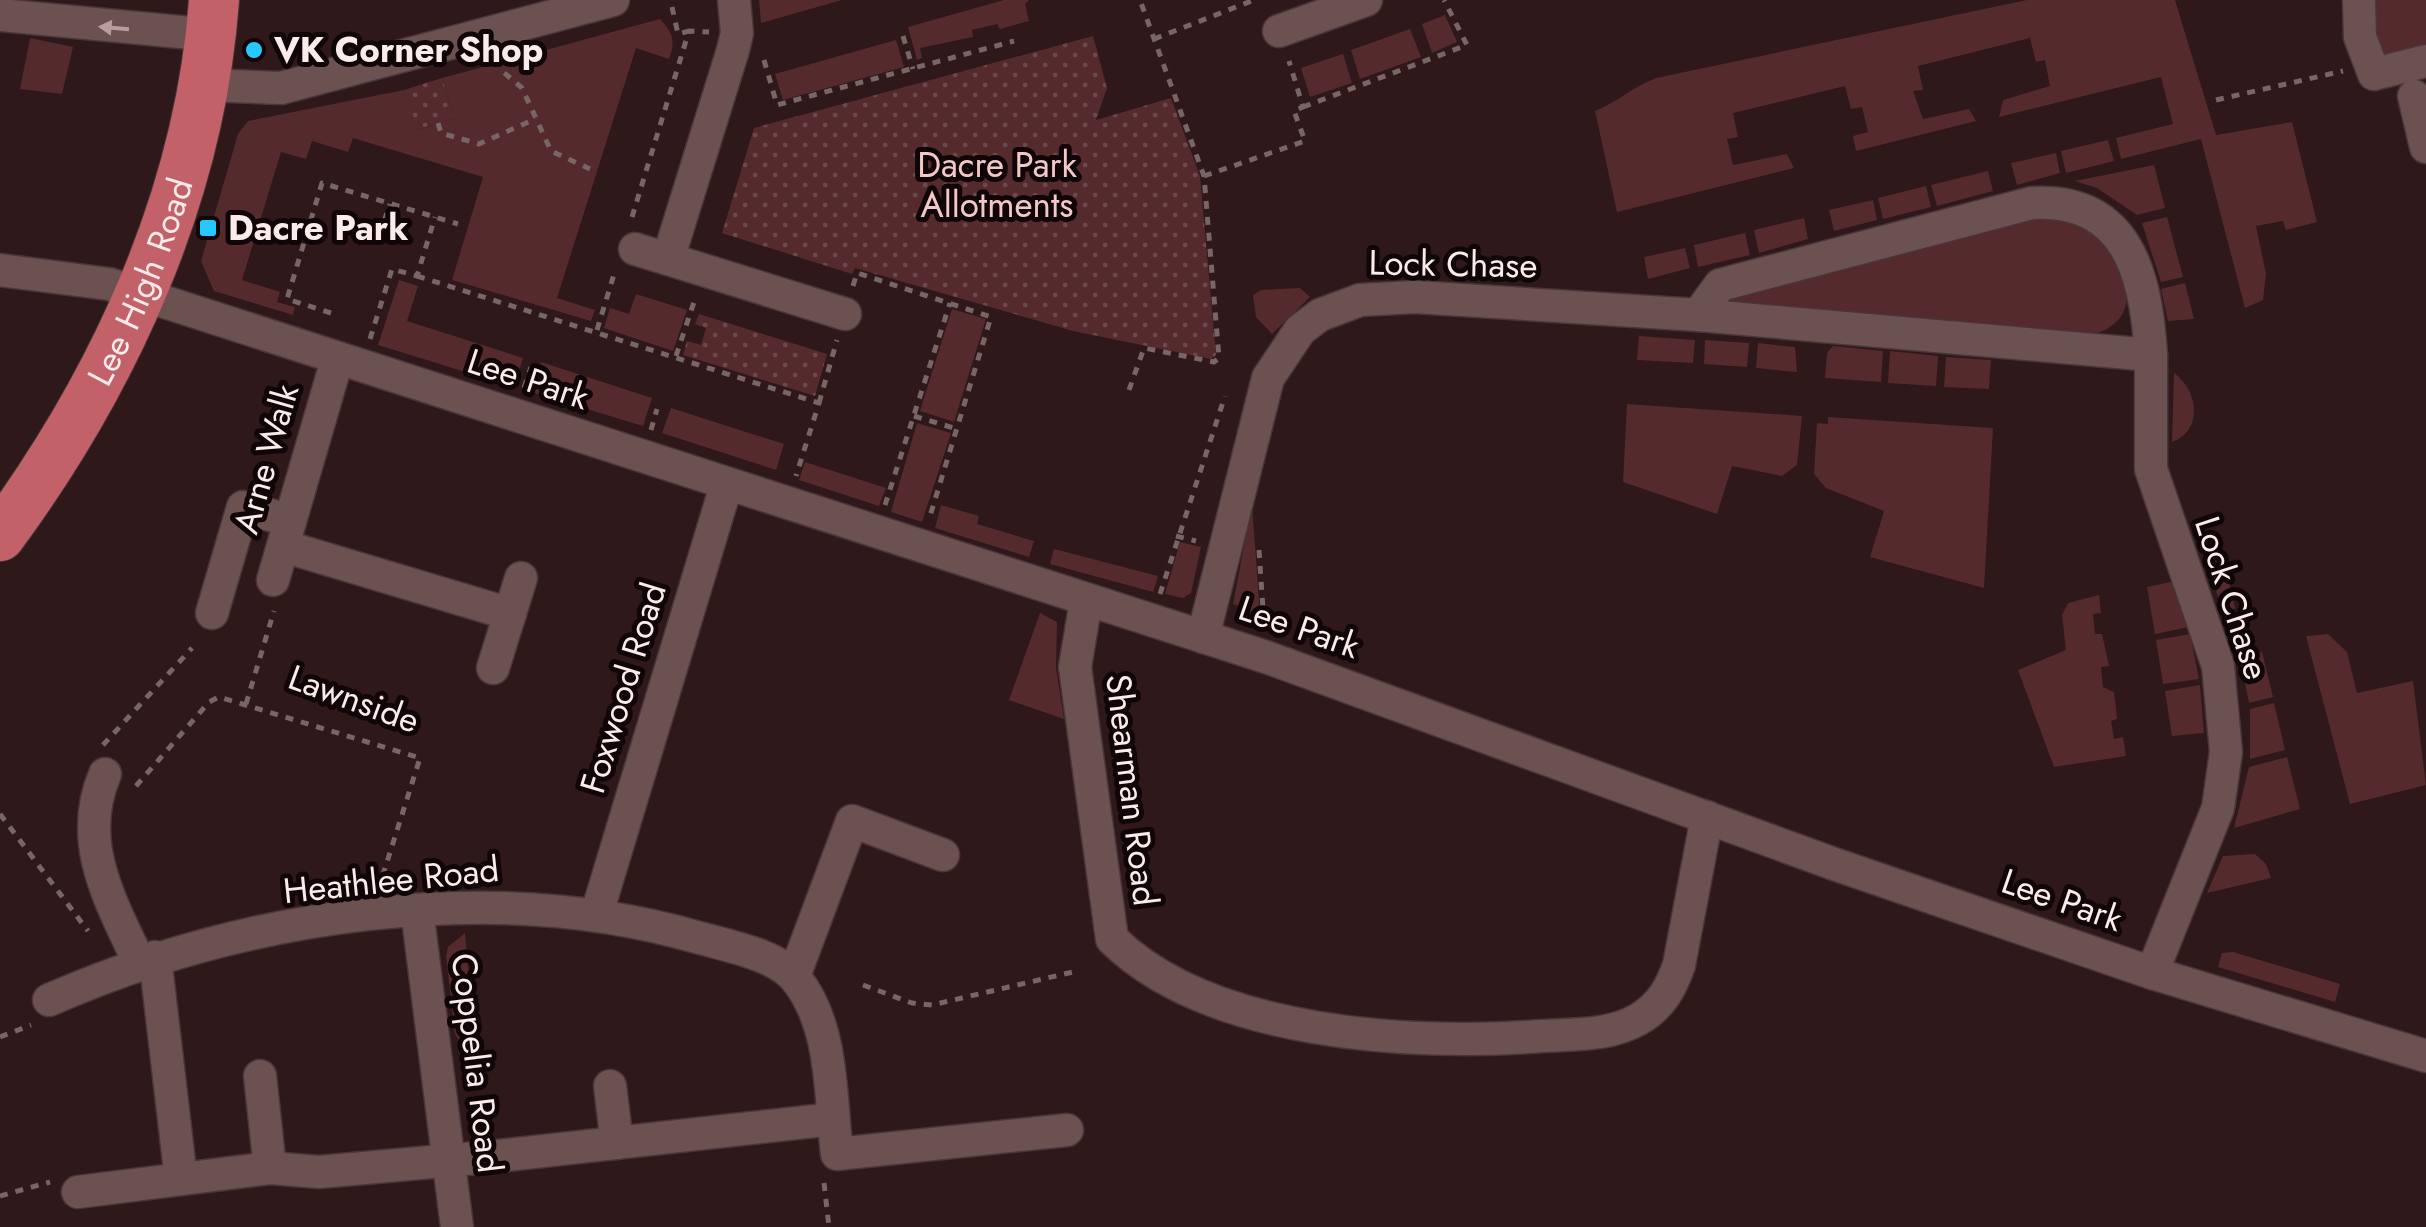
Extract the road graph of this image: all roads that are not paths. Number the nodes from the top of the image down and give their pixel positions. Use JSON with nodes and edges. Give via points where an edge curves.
{"nodes":[{"id":1,"x":613,"y":0,"type":"edge"},
{"id":2,"x":734,"y":0,"type":"edge"},
{"id":3,"x":1366,"y":0,"type":"edge"},
{"id":4,"x":2358,"y":0,"type":"edge"},
{"id":5,"x":0,"y":15,"type":"edge"},
{"id":6,"x":213,"y":17,"type":"edge"},
{"id":7,"x":1279,"y":31,"type":"road end"},
{"id":8,"x":2426,"y":61,"type":"edge"},
{"id":9,"x":205,"y":85,"type":"junction"},
{"id":10,"x":2414,"y":96,"type":"dead end"},
{"id":11,"x":2426,"y":147,"type":"edge"},
{"id":12,"x":629,"y":241,"type":"road end"},
{"id":13,"x":668,"y":259,"type":"junction"},
{"id":14,"x":0,"y":270,"type":"edge"},
{"id":15,"x":140,"y":294,"type":"junction"},
{"id":16,"x":845,"y":314,"type":"road end"},
{"id":17,"x":1698,"y":315,"type":"junction"},
{"id":18,"x":2151,"y":355,"type":"junction"},
{"id":19,"x":337,"y":360,"type":"junction"},
{"id":20,"x":726,"y":486,"type":"junction"},
{"id":21,"x":287,"y":534,"type":"junction"},
{"id":22,"x":0,"y":536,"type":"edge"},
{"id":23,"x":521,"y":578,"type":"dead end"},
{"id":24,"x":274,"y":580,"type":"road end"},
{"id":25,"x":1086,"y":600,"type":"junction"},
{"id":26,"x":212,"y":613,"type":"dead end"},
{"id":27,"x":510,"y":614,"type":"junction"},
{"id":28,"x":1204,"y":637,"type":"junction"},
{"id":29,"x":493,"y":668,"type":"dead end"},
{"id":30,"x":116,"y":785,"type":"road end"},
{"id":31,"x":1707,"y":818,"type":"junction"},
{"id":32,"x":943,"y":854,"type":"dead end"},
{"id":33,"x":418,"y":910,"type":"junction"},
{"id":34,"x":597,"y":913,"type":"junction"},
{"id":35,"x":147,"y":959,"type":"junction"},
{"id":36,"x":2152,"y":973,"type":"junction"},
{"id":37,"x":794,"y":976,"type":"junction"},
{"id":38,"x":48,"y":1009,"type":"road end"},
{"id":39,"x":2426,"y":1056,"type":"edge"},
{"id":40,"x":260,"y":1076,"type":"dead end"},
{"id":41,"x":610,"y":1086,"type":"dead end"},
{"id":42,"x":833,"y":1119,"type":"junction"},
{"id":43,"x":1066,"y":1130,"type":"dead end"},
{"id":44,"x":617,"y":1143,"type":"junction"},
{"id":45,"x":449,"y":1160,"type":"junction"},
{"id":46,"x":270,"y":1168,"type":"junction"},
{"id":47,"x":182,"y":1178,"type":"junction"},
{"id":48,"x":78,"y":1192,"type":"road end"},
{"id":49,"x":457,"y":1220,"type":"edge"}],
"edges":[{"from":1,"to":9,"type":"street","via":[[281,88]]},
{"from":2,"to":13,"type":"street","via":[[736,42]]},
{"from":3,"to":7,"type":"street"},
{"from":4,"to":8,"type":"street","via":[[2360,37],[2374,74]]},
{"from":6,"to":5,"type":"street","one_way":true},
{"from":6,"to":9,"type":"highway","name":"Lee High Road"},
{"from":9,"to":15,"type":"highway","name":"Lee High Road"},
{"from":10,"to":11,"type":"street"},
{"from":12,"to":13,"type":"street"},
{"from":13,"to":16,"type":"street"},
{"from":14,"to":15,"type":"street","name":"Lee Park"},
{"from":15,"to":19,"type":"street","name":"Lee Park"},
{"from":15,"to":22,"type":"highway","name":"Lee High Road","via":[[102,378]]},
{"from":17,"to":18,"type":"street","name":"Lock Chase"},
{"from":17,"to":18,"type":"street","name":"Lock Chase","via":[[1720,286],[2052,202],[2089,210],[2128,248]]},
{"from":17,"to":28,"type":"street","name":"Lock Chase","via":[[1380,296],[1320,315],[1283,350],[1268,378]]},
{"from":18,"to":36,"type":"street","name":"Lock Chase","via":[[2151,470],[2208,630],[2226,736],[2218,808]]},
{"from":19,"to":20,"type":"street","name":"Lee Park"},
{"from":19,"to":21,"type":"street","name":"Arne Walk"},
{"from":20,"to":25,"type":"street","name":"Lee Park"},
{"from":20,"to":34,"type":"street","name":"Foxwood Road"},
{"from":21,"to":24,"type":"street","name":"Arne Walk"},
{"from":21,"to":26,"type":"street","via":[[242,507]]},
{"from":21,"to":27,"type":"street"},
{"from":23,"to":27,"type":"street"},
{"from":25,"to":28,"type":"street","name":"Lee Park"},
{"from":25,"to":31,"type":"street","name":"Shearman Road","via":[[1075,667],[1112,939],[1137,964],[1204,996],[1310,1024],[1440,1040],[1618,1028],[1657,1006],[1671,988]]},
{"from":27,"to":29,"type":"street"},
{"from":28,"to":31,"type":"street","name":"Lee Park"},
{"from":30,"to":35,"type":"street","via":[[94,802],[92,846],[107,896]]},
{"from":31,"to":36,"type":"street","name":"Lee Park"},
{"from":32,"to":37,"type":"street","via":[[852,821]]},
{"from":33,"to":34,"type":"street","name":"Heathlee Road","via":[[502,906]]},
{"from":33,"to":35,"type":"street","name":"Heathlee Road","via":[[262,933]]},
{"from":33,"to":45,"type":"street","name":"Coppelia Road"},
{"from":34,"to":37,"type":"street","name":"Heathlee Road","via":[[730,946]]},
{"from":35,"to":38,"type":"street","name":"Heathlee Road"},
{"from":35,"to":47,"type":"street"},
{"from":36,"to":39,"type":"street","name":"Lee Park"},
{"from":37,"to":42,"type":"street","via":[[825,1044]]},
{"from":40,"to":46,"type":"street"},
{"from":41,"to":44,"type":"street"},
{"from":42,"to":43,"type":"street","via":[[837,1154]]},
{"from":42,"to":44,"type":"street"},
{"from":44,"to":45,"type":"street"},
{"from":45,"to":46,"type":"street","via":[[319,1172]]},
{"from":45,"to":49,"type":"street","name":"Coppelia Road"},
{"from":46,"to":47,"type":"street"},
{"from":47,"to":48,"type":"street"}]}
